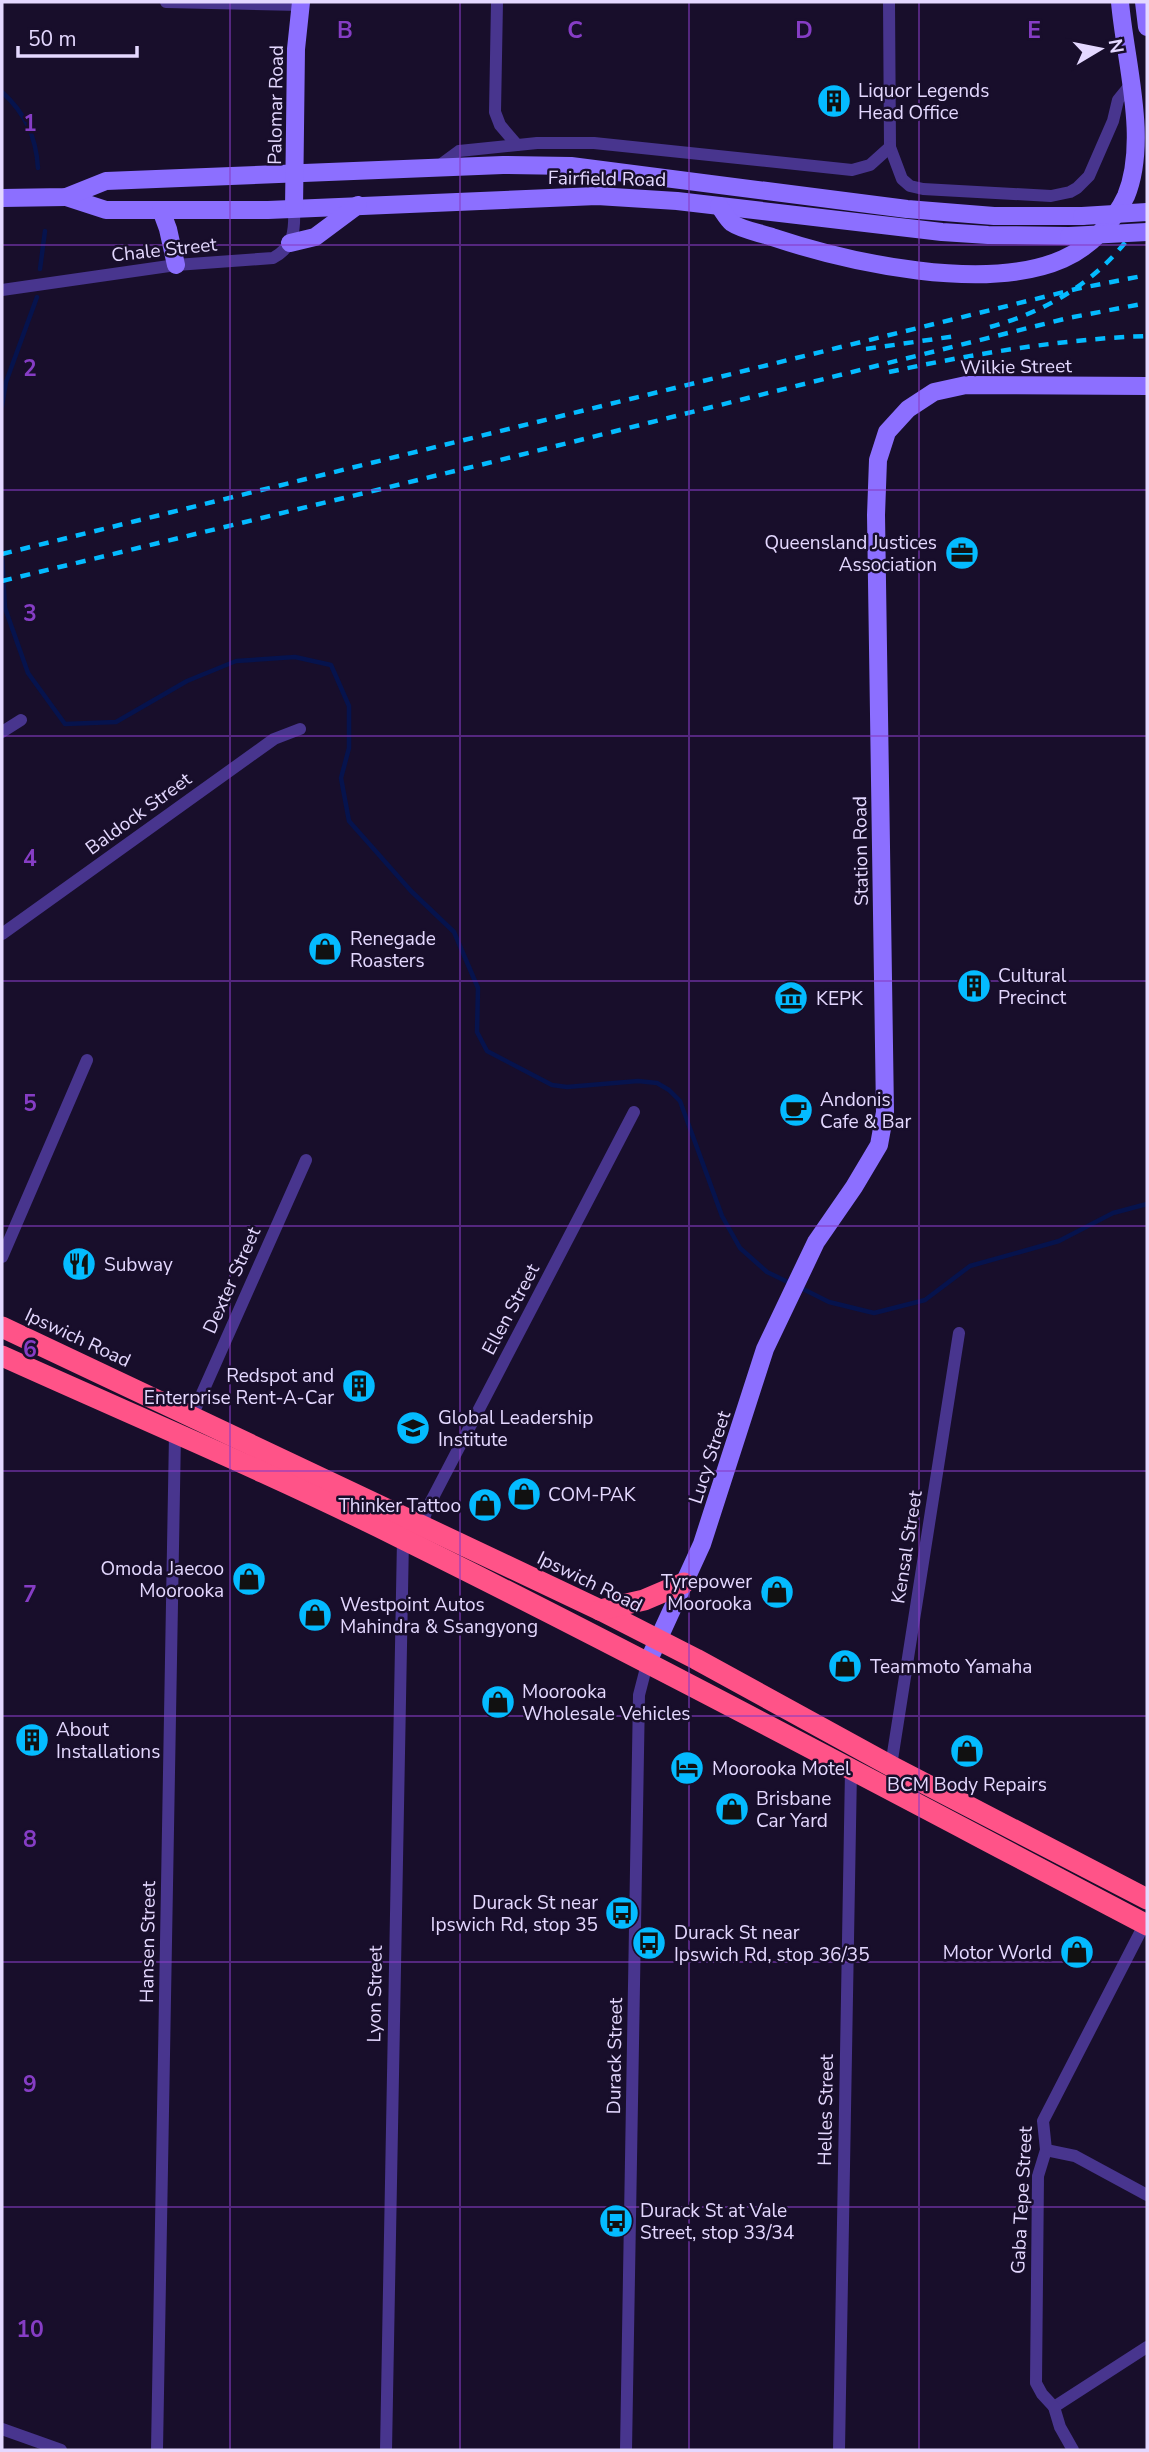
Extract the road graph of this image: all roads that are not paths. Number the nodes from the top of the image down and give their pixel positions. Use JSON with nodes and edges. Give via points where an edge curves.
{"nodes":[{"id":1,"x":166,"y":2,"type":"edge"},
{"id":2,"x":497,"y":2,"type":"edge"},
{"id":3,"x":889,"y":2,"type":"edge"},
{"id":4,"x":1120,"y":2,"type":"edge"},
{"id":5,"x":1144,"y":2,"type":"edge"},
{"id":6,"x":301,"y":3,"type":"edge"},
{"id":7,"x":1147,"y":26,"type":"edge"},
{"id":8,"x":1131,"y":84,"type":"junction"},
{"id":9,"x":517,"y":145,"type":"junction"},
{"id":10,"x":890,"y":147,"type":"junction"},
{"id":11,"x":436,"y":168,"type":"junction"},
{"id":12,"x":295,"y":174,"type":"junction"},
{"id":13,"x":66,"y":197,"type":"junction"},
{"id":14,"x":2,"y":198,"type":"edge"},
{"id":15,"x":358,"y":205,"type":"junction"},
{"id":16,"x":719,"y":206,"type":"junction"},
{"id":17,"x":295,"y":208,"type":"junction"},
{"id":18,"x":161,"y":210,"type":"junction"},
{"id":19,"x":1147,"y":212,"type":"edge"},
{"id":20,"x":1147,"y":232,"type":"edge"},
{"id":21,"x":290,"y":243,"type":"junction"},
{"id":22,"x":176,"y":265,"type":"junction"},
{"id":23,"x":2,"y":289,"type":"edge"},
{"id":24,"x":1147,"y":386,"type":"edge"},
{"id":25,"x":895,"y":421,"type":"joint"},
{"id":26,"x":20,"y":720,"type":"dead end"},
{"id":27,"x":300,"y":729,"type":"dead end"},
{"id":28,"x":2,"y":732,"type":"edge"},
{"id":29,"x":2,"y":934,"type":"edge"},
{"id":30,"x":87,"y":1060,"type":"dead end"},
{"id":31,"x":634,"y":1112,"type":"dead end"},
{"id":32,"x":306,"y":1160,"type":"dead end"},
{"id":33,"x":2,"y":1256,"type":"edge"},
{"id":34,"x":807,"y":1262,"type":"joint"},
{"id":35,"x":2,"y":1327,"type":"edge"},
{"id":36,"x":959,"y":1333,"type":"dead end"},
{"id":37,"x":2,"y":1356,"type":"edge"},
{"id":38,"x":192,"y":1416,"type":"junction"},
{"id":39,"x":176,"y":1434,"type":"junction"},
{"id":40,"x":422,"y":1524,"type":"junction"},
{"id":41,"x":404,"y":1539,"type":"junction"},
{"id":42,"x":684,"y":1583,"type":"junction"},
{"id":43,"x":600,"y":1610,"type":"junction"},
{"id":44,"x":659,"y":1640,"type":"junction"},
{"id":45,"x":647,"y":1664,"type":"junction"},
{"id":46,"x":891,"y":1766,"type":"junction"},
{"id":47,"x":851,"y":1770,"type":"junction"},
{"id":48,"x":1147,"y":1899,"type":"edge"},
{"id":49,"x":1146,"y":1924,"type":"edge"},
{"id":50,"x":1046,"y":2150,"type":"junction"},
{"id":51,"x":1147,"y":2195,"type":"edge"},
{"id":52,"x":1147,"y":2347,"type":"edge"},
{"id":53,"x":1054,"y":2407,"type":"junction"},
{"id":54,"x":2,"y":2429,"type":"edge"},
{"id":55,"x":61,"y":2450,"type":"edge"},
{"id":56,"x":157,"y":2450,"type":"edge"},
{"id":57,"x":386,"y":2450,"type":"edge"},
{"id":58,"x":626,"y":2450,"type":"edge"},
{"id":59,"x":839,"y":2450,"type":"edge"},
{"id":60,"x":1073,"y":2450,"type":"edge"}],
"edges":[{"from":1,"to":6,"type":"street"},
{"from":2,"to":9,"type":"street","via":[[495,112]]},
{"from":3,"to":10,"type":"street"},
{"from":4,"to":8,"type":"main road"},
{"from":5,"to":7,"type":"main road"},
{"from":6,"to":12,"type":"main road","name":"Palomar Road"},
{"from":8,"to":10,"type":"street","via":[[1118,100],[1089,176],[1070,192],[1051,196],[916,188],[902,179]]},
{"from":8,"to":16,"type":"main road","via":[[1136,143],[1125,197],[1086,245],[1047,265],[980,274],[908,269],[811,250],[733,224]]},
{"from":9,"to":10,"type":"street","name":"Fairfield Road","via":[[594,143],[852,170],[870,165]]},
{"from":9,"to":11,"type":"street","name":"Fairfield Road","via":[[459,151]]},
{"from":11,"to":12,"type":"main road","name":"Fairfield Road"},
{"from":11,"to":19,"type":"main road","name":"Fairfield Road","bridge":true,"via":[[571,166],[994,216]]},
{"from":12,"to":13,"type":"main road","name":"Fairfield Road","via":[[106,181]]},
{"from":12,"to":17,"type":"main road","name":"Palomar Road"},
{"from":13,"to":14,"type":"main road","name":"Fairfield Road"},
{"from":13,"to":18,"type":"main road","name":"Fairfield Road","via":[[106,210]]},
{"from":15,"to":16,"type":"main road","name":"Fairfield Road","via":[[597,196]]},
{"from":15,"to":17,"type":"main road","name":"Fairfield Road"},
{"from":15,"to":21,"type":"main road","via":[[315,237]]},
{"from":16,"to":20,"type":"main road","name":"Fairfield Road","bridge":true,"via":[[942,232],[1069,236]]},
{"from":17,"to":18,"type":"main road","name":"Fairfield Road"},
{"from":17,"to":21,"type":"street"},
{"from":18,"to":22,"type":"main road"},
{"from":21,"to":22,"type":"street","name":"Chale Street","via":[[269,259]]},
{"from":22,"to":23,"type":"street","name":"Chale Street"},
{"from":24,"to":25,"type":"main road","name":"Wilkie Street","via":[[966,384],[934,392]]},
{"from":25,"to":34,"type":"main road","name":"Station Road","via":[[878,460],[876,515],[885,1112],[878,1145]]},
{"from":26,"to":28,"type":"street"},
{"from":27,"to":29,"type":"street","name":"Baldock Street","via":[[274,739]]},
{"from":30,"to":33,"type":"street"},
{"from":31,"to":40,"type":"street","name":"Ellen Street"},
{"from":32,"to":38,"type":"street","name":"Dexter Street"},
{"from":34,"to":42,"type":"main road","name":"Lucy Street","via":[[765,1349],[702,1544]]},
{"from":35,"to":38,"type":"highway","name":"Ipswich Road"},
{"from":36,"to":46,"type":"street","name":"Kensal Street"},
{"from":37,"to":39,"type":"highway"},
{"from":38,"to":40,"type":"highway","name":"Ipswich Road"},
{"from":39,"to":41,"type":"highway"},
{"from":39,"to":56,"type":"street","name":"Hansen Street"},
{"from":40,"to":43,"type":"highway","name":"Ipswich Road"},
{"from":41,"to":45,"type":"highway"},
{"from":41,"to":57,"type":"street","name":"Lyon Street"},
{"from":42,"to":43,"type":"highway","via":[[644,1600]]},
{"from":42,"to":44,"type":"main road","name":"Lucy Street"},
{"from":43,"to":44,"type":"highway","name":"Ipswich Road"},
{"from":44,"to":45,"type":"main road","name":"Lucy Street"},
{"from":44,"to":46,"type":"highway","name":"Ipswich Road"},
{"from":45,"to":47,"type":"highway"},
{"from":45,"to":58,"type":"street","name":"Durack Street","via":[[639,1695]]},
{"from":46,"to":48,"type":"highway","name":"Ipswich Road"},
{"from":47,"to":49,"type":"highway"},
{"from":47,"to":59,"type":"street","name":"Helles Street"},
{"from":49,"to":50,"type":"street","name":"Gaba Tepe Street","via":[[1045,2114]]},
{"from":50,"to":51,"type":"street","via":[[1075,2156]]},
{"from":50,"to":53,"type":"street","name":"Gaba Tepe Street","via":[[1038,2176],[1035,2376],[1038,2390]]},
{"from":52,"to":53,"type":"street"},
{"from":53,"to":60,"type":"street","name":"Gaba Tepe Street"},
{"from":54,"to":55,"type":"street"}]}
